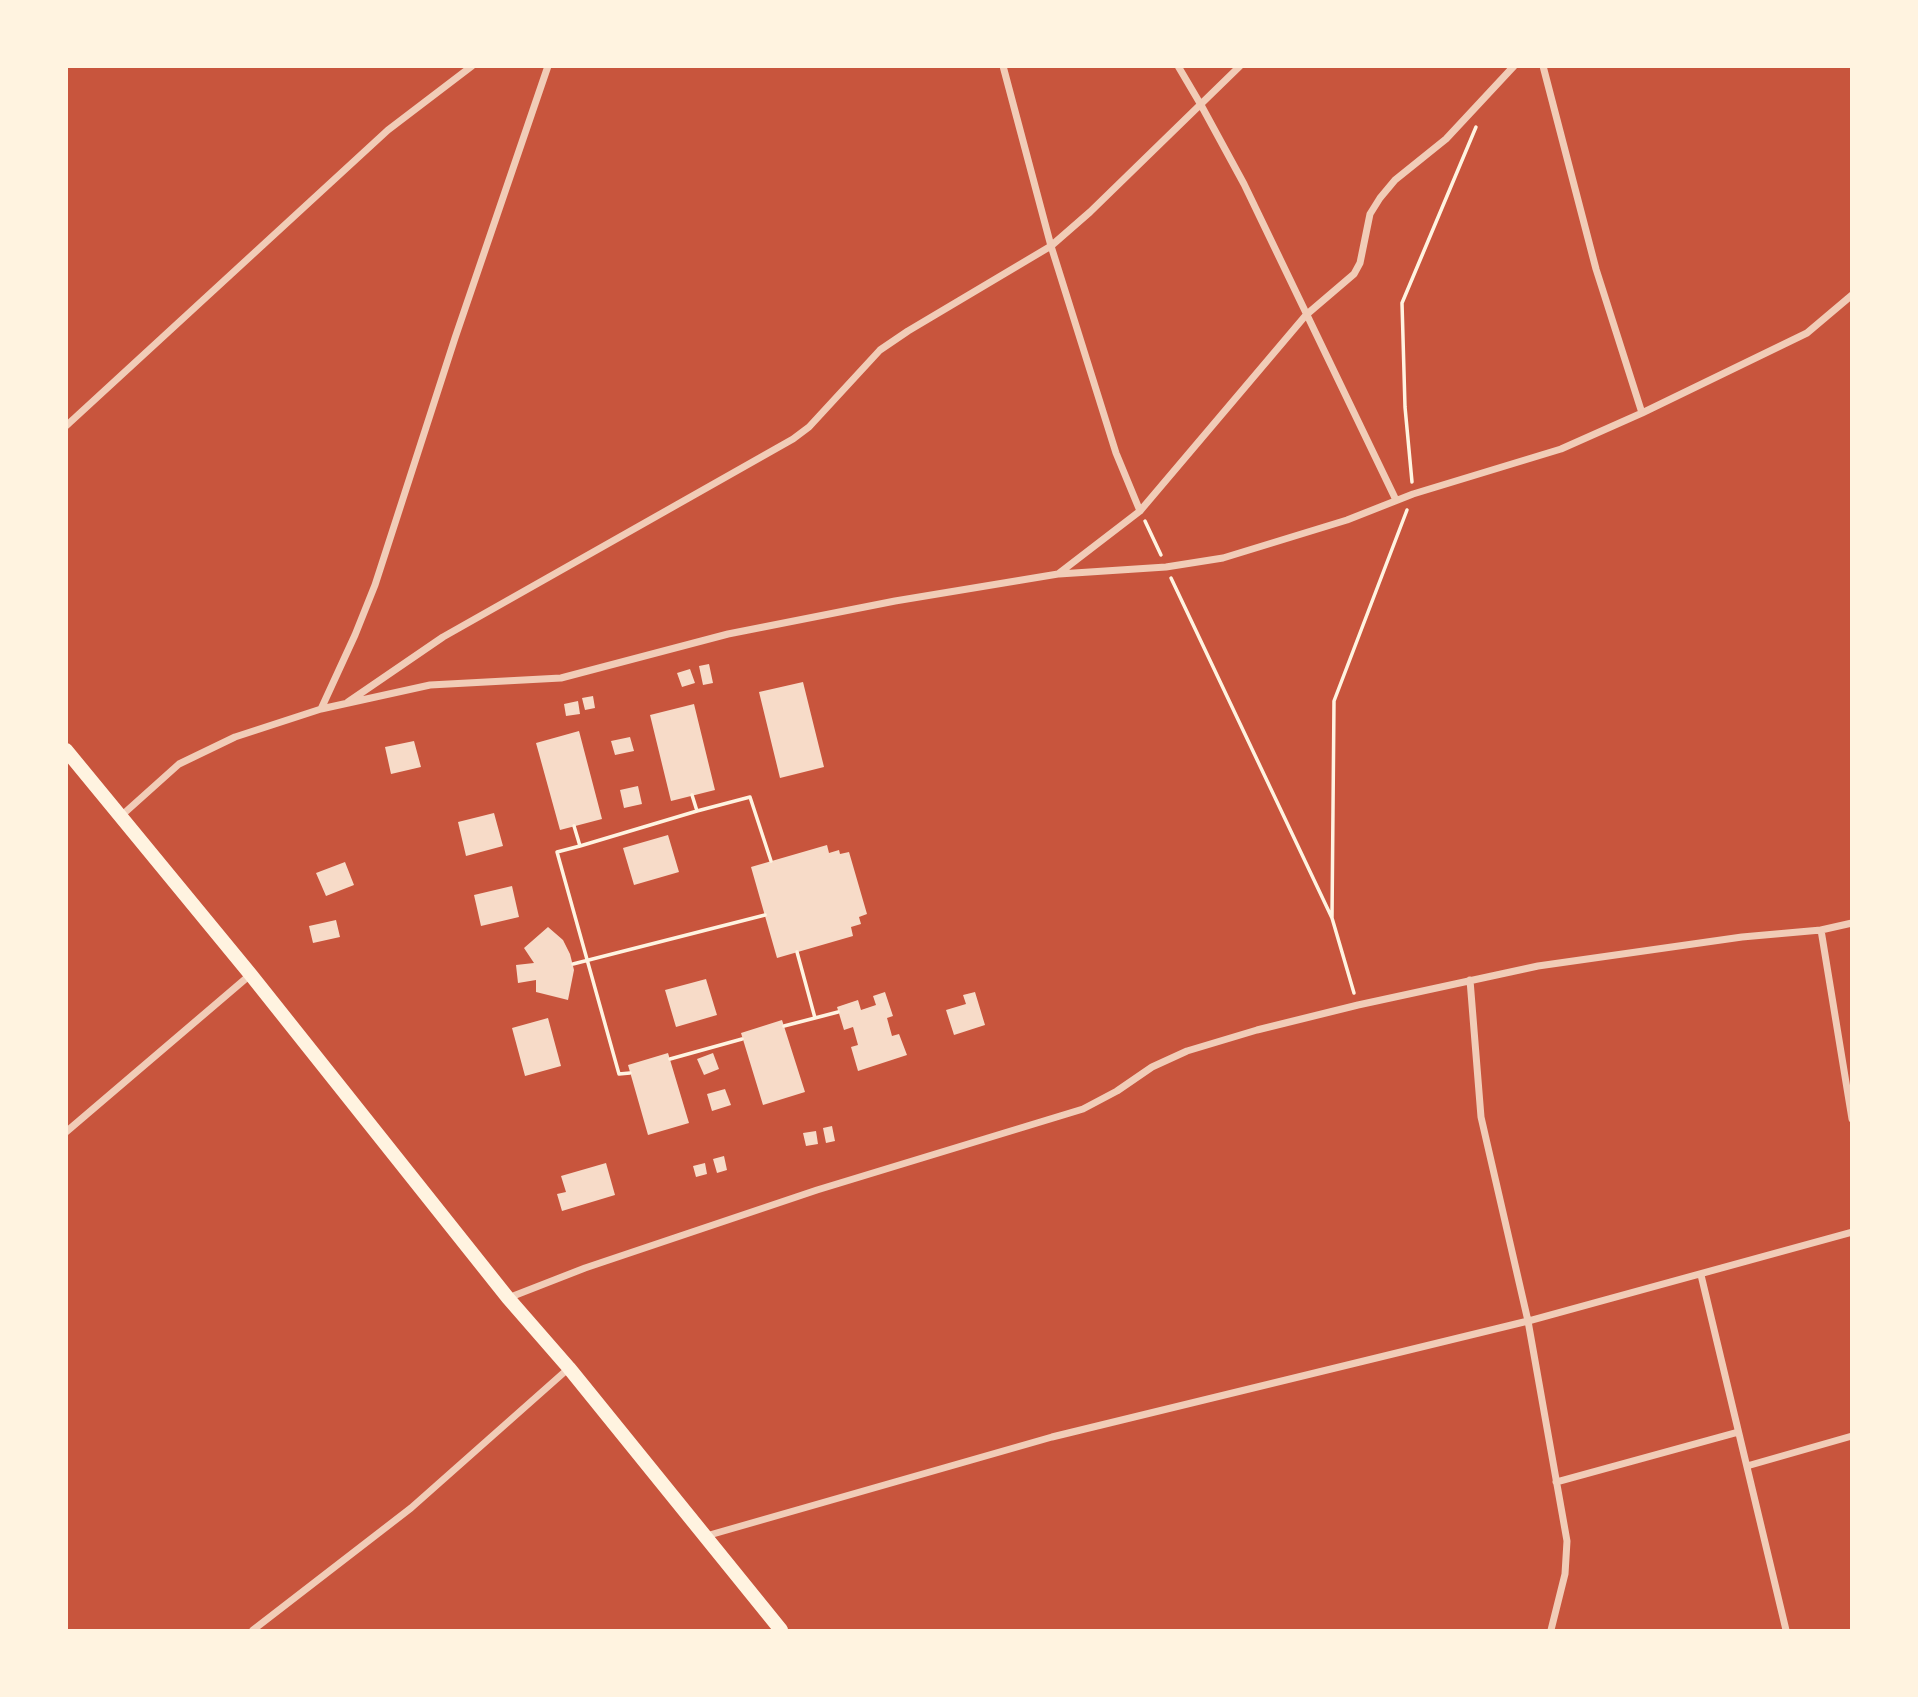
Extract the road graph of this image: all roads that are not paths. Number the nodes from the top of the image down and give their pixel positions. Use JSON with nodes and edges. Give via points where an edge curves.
{"nodes":[{"id":1,"x":472,"y":66,"type":"edge"},
{"id":2,"x":548,"y":66,"type":"edge"},
{"id":3,"x":1003,"y":66,"type":"edge"},
{"id":4,"x":1178,"y":66,"type":"edge"},
{"id":5,"x":1240,"y":66,"type":"edge"},
{"id":6,"x":1514,"y":66,"type":"edge"},
{"id":7,"x":1543,"y":66,"type":"edge"},
{"id":8,"x":1201,"y":105,"type":"junction"},
{"id":9,"x":1051,"y":246,"type":"junction"},
{"id":10,"x":1852,"y":295,"type":"edge"},
{"id":11,"x":1306,"y":315,"type":"junction"},
{"id":12,"x":1642,"y":413,"type":"junction"},
{"id":13,"x":66,"y":426,"type":"edge"},
{"id":14,"x":1396,"y":500,"type":"junction"},
{"id":15,"x":1140,"y":511,"type":"junction"},
{"id":16,"x":1058,"y":573,"type":"junction"},
{"id":17,"x":344,"y":704,"type":"junction"},
{"id":18,"x":321,"y":709,"type":"junction"},
{"id":19,"x":66,"y":750,"type":"edge"},
{"id":20,"x":121,"y":817,"type":"junction"},
{"id":21,"x":1852,"y":923,"type":"edge"},
{"id":22,"x":1821,"y":930,"type":"junction"},
{"id":23,"x":251,"y":975,"type":"junction"},
{"id":24,"x":1470,"y":980,"type":"junction"},
{"id":25,"x":1852,"y":1119,"type":"edge"},
{"id":26,"x":66,"y":1132,"type":"edge"},
{"id":27,"x":1852,"y":1232,"type":"edge"},
{"id":28,"x":1701,"y":1275,"type":"junction"},
{"id":29,"x":508,"y":1298,"type":"junction"},
{"id":30,"x":1528,"y":1321,"type":"junction"},
{"id":31,"x":569,"y":1368,"type":"junction"},
{"id":32,"x":1738,"y":1432,"type":"junction"},
{"id":33,"x":1852,"y":1436,"type":"edge"},
{"id":34,"x":1747,"y":1466,"type":"junction"},
{"id":35,"x":1556,"y":1482,"type":"junction"},
{"id":36,"x":704,"y":1536,"type":"junction"},
{"id":37,"x":253,"y":1630,"type":"edge"},
{"id":38,"x":781,"y":1630,"type":"edge"},
{"id":39,"x":1551,"y":1630,"type":"edge"},
{"id":40,"x":1786,"y":1630,"type":"edge"}],
"edges":[{"from":1,"to":13,"type":"street","via":[[388,130]]},
{"from":2,"to":18,"type":"street","via":[[375,585]]},
{"from":3,"to":9,"type":"street"},
{"from":4,"to":8,"type":"street"},
{"from":5,"to":8,"type":"street"},
{"from":6,"to":11,"type":"street","via":[[1446,139],[1395,180],[1370,214],[1354,274]]},
{"from":7,"to":12,"type":"street","via":[[1596,269]]},
{"from":8,"to":9,"type":"street"},
{"from":8,"to":11,"type":"street"},
{"from":9,"to":15,"type":"street","via":[[1116,453]]},
{"from":9,"to":17,"type":"street","via":[[880,350],[793,439],[443,637]]},
{"from":10,"to":12,"type":"street","via":[[1807,333]]},
{"from":11,"to":14,"type":"street"},
{"from":11,"to":15,"type":"street"},
{"from":12,"to":14,"type":"street","via":[[1561,449]]},
{"from":14,"to":16,"type":"street","via":[[1223,558],[1166,567]]},
{"from":15,"to":16,"type":"street"},
{"from":16,"to":17,"type":"street","via":[[728,635],[561,678],[430,685]]},
{"from":17,"to":18,"type":"street"},
{"from":18,"to":20,"type":"street","via":[[234,737],[179,764]]},
{"from":19,"to":20,"type":"highway"},
{"from":20,"to":23,"type":"highway"},
{"from":21,"to":22,"type":"street"},
{"from":22,"to":24,"type":"street","via":[[1591,957]]},
{"from":22,"to":25,"type":"street"},
{"from":23,"to":26,"type":"street"},
{"from":23,"to":29,"type":"highway"},
{"from":24,"to":29,"type":"street","via":[[1187,1051],[1083,1110],[817,1190]]},
{"from":24,"to":30,"type":"street","via":[[1481,1118]]},
{"from":27,"to":28,"type":"street"},
{"from":28,"to":30,"type":"street"},
{"from":28,"to":32,"type":"street"},
{"from":29,"to":31,"type":"highway"},
{"from":30,"to":35,"type":"street"},
{"from":30,"to":36,"type":"street","via":[[1052,1437]]},
{"from":31,"to":36,"type":"highway"},
{"from":31,"to":37,"type":"street","via":[[411,1508]]},
{"from":32,"to":34,"type":"street"},
{"from":32,"to":35,"type":"street"},
{"from":33,"to":34,"type":"street"},
{"from":34,"to":40,"type":"street"},
{"from":35,"to":39,"type":"street","via":[[1567,1551]]},
{"from":36,"to":38,"type":"highway"}]}
